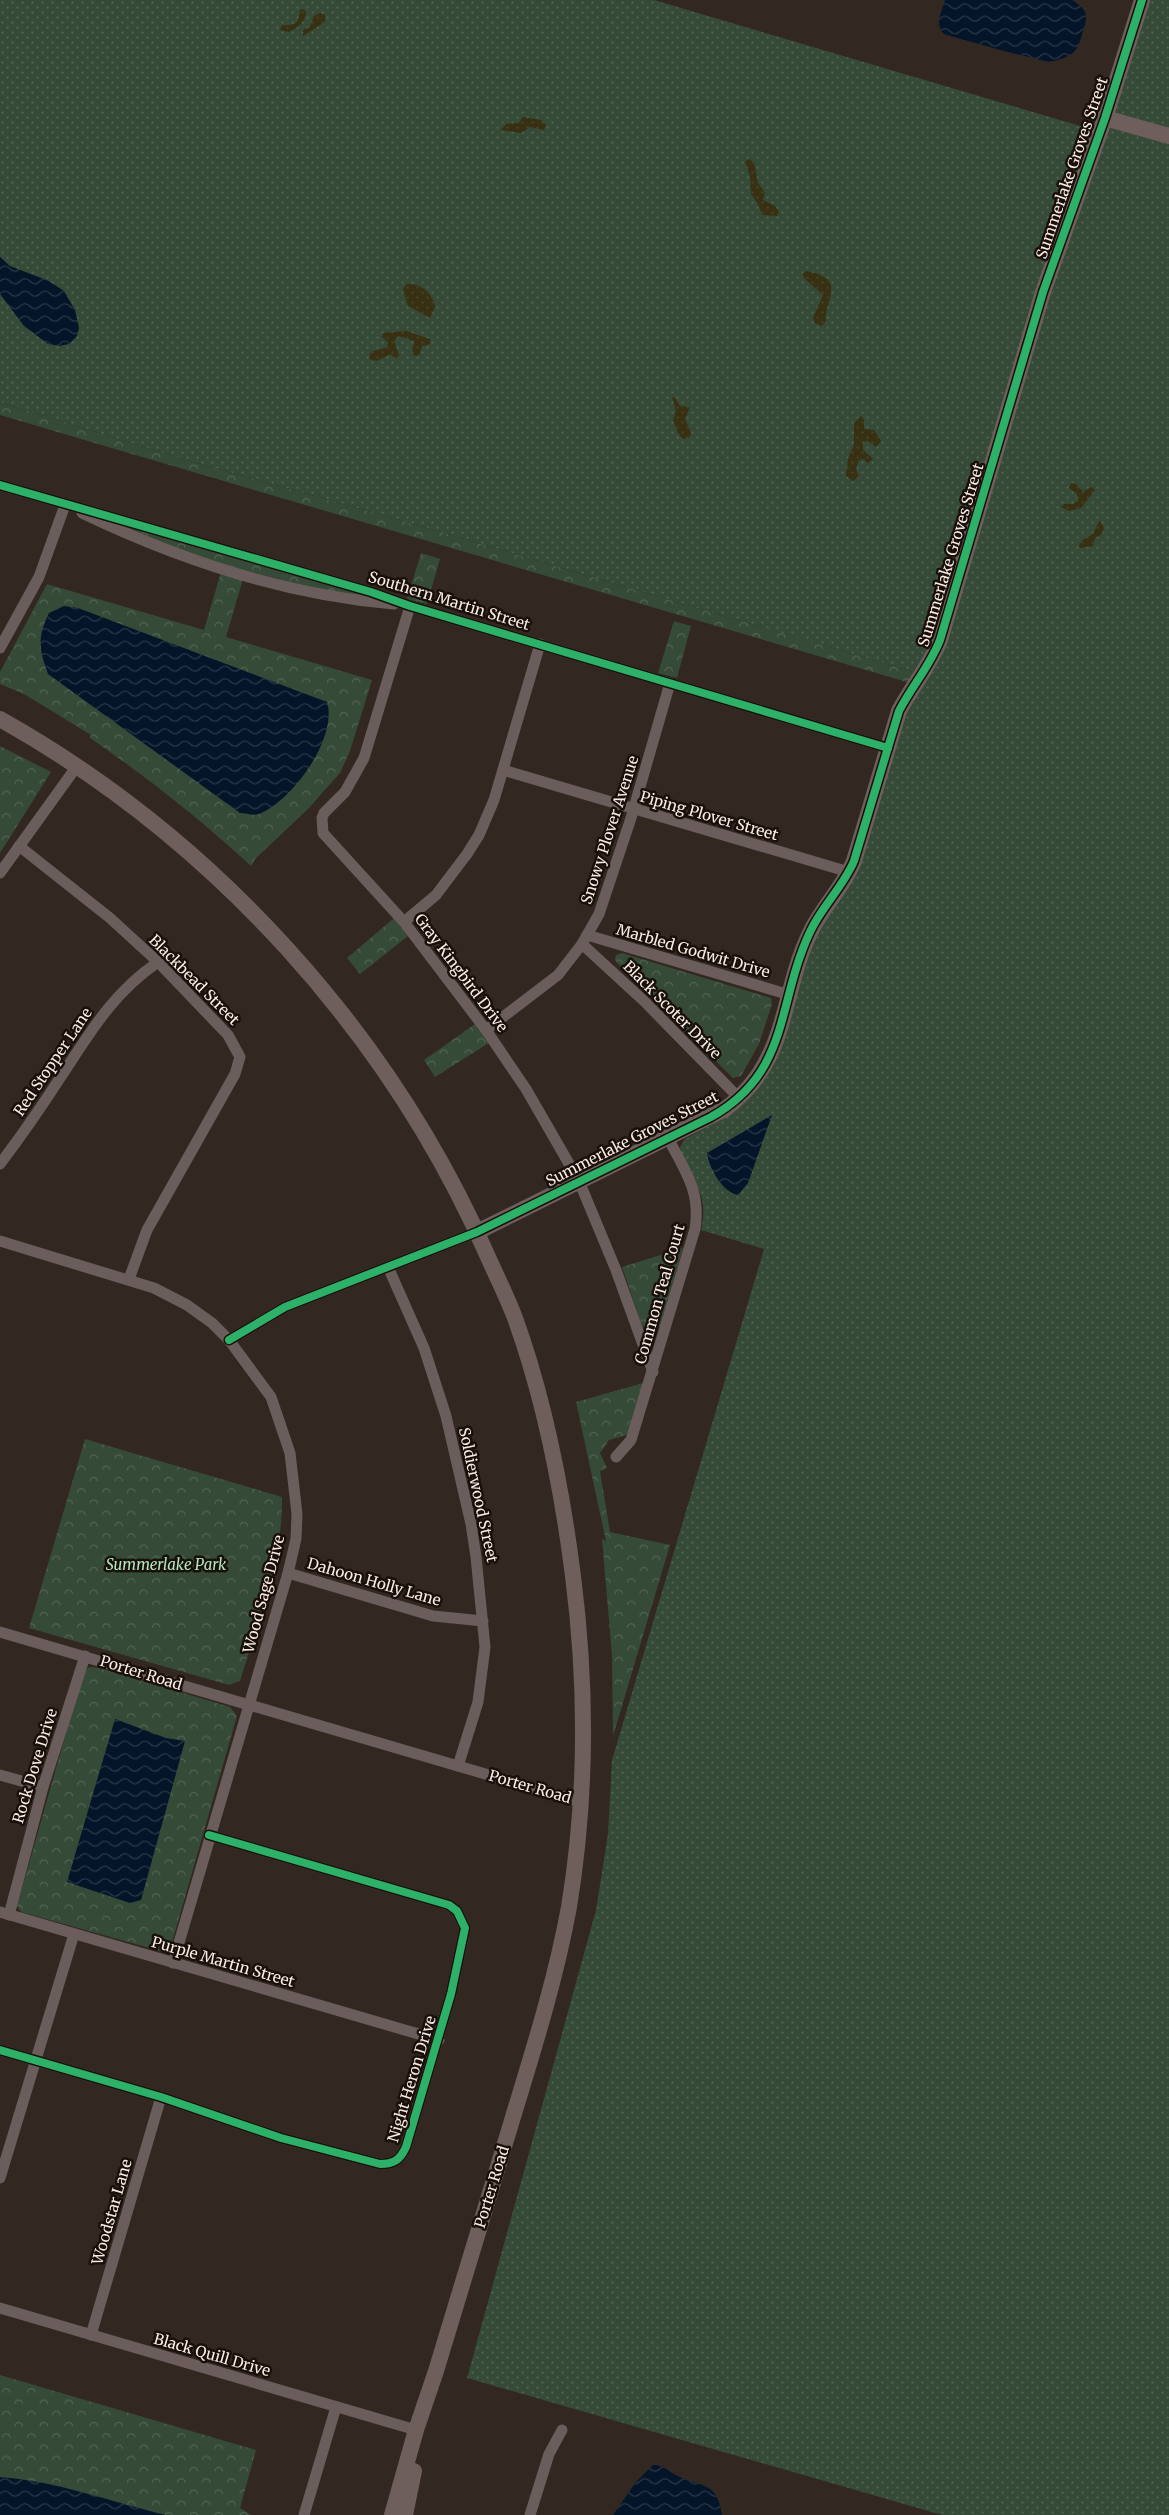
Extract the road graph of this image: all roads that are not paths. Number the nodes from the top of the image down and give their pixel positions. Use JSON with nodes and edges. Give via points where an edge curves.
{"nodes":[{"id":1,"x":1142,"y":0,"type":"edge"},
{"id":2,"x":1105,"y":118,"type":"junction"},
{"id":3,"x":1169,"y":136,"type":"edge"},
{"id":4,"x":0,"y":485,"type":"edge"},
{"id":5,"x":65,"y":505,"type":"junction"},
{"id":6,"x":410,"y":606,"type":"junction"},
{"id":7,"x":540,"y":644,"type":"junction"},
{"id":8,"x":0,"y":648,"type":"edge"},
{"id":9,"x":670,"y":683,"type":"junction"},
{"id":10,"x":0,"y":719,"type":"edge"},
{"id":11,"x":888,"y":748,"type":"junction"},
{"id":12,"x":77,"y":766,"type":"junction"},
{"id":13,"x":503,"y":770,"type":"junction"},
{"id":14,"x":634,"y":809,"type":"junction"},
{"id":15,"x":19,"y":846,"type":"junction"},
{"id":16,"x":0,"y":872,"type":"edge"},
{"id":17,"x":849,"y":872,"type":"junction"},
{"id":18,"x":404,"y":922,"type":"junction"},
{"id":19,"x":585,"y":940,"type":"junction"},
{"id":20,"x":158,"y":962,"type":"junction"},
{"id":21,"x":790,"y":995,"type":"junction"},
{"id":22,"x":486,"y":1030,"type":"junction"},
{"id":23,"x":739,"y":1098,"type":"junction"},
{"id":24,"x":668,"y":1138,"type":"junction"},
{"id":25,"x":0,"y":1164,"type":"edge"},
{"id":26,"x":579,"y":1181,"type":"junction"},
{"id":27,"x":477,"y":1232,"type":"junction"},
{"id":28,"x":0,"y":1241,"type":"edge"},
{"id":29,"x":388,"y":1267,"type":"junction"},
{"id":30,"x":129,"y":1280,"type":"junction"},
{"id":31,"x":229,"y":1340,"type":"junction"},
{"id":32,"x":653,"y":1372,"type":"junction"},
{"id":33,"x":616,"y":1457,"type":"dead end"},
{"id":34,"x":288,"y":1573,"type":"junction"},
{"id":35,"x":483,"y":1621,"type":"junction"},
{"id":36,"x":0,"y":1632,"type":"edge"},
{"id":37,"x":85,"y":1656,"type":"junction"},
{"id":38,"x":248,"y":1706,"type":"junction"},
{"id":39,"x":458,"y":1766,"type":"junction"},
{"id":40,"x":0,"y":1774,"type":"edge"},
{"id":41,"x":44,"y":1787,"type":"junction"},
{"id":42,"x":581,"y":1802,"type":"junction"},
{"id":43,"x":210,"y":1835,"type":"junction"},
{"id":44,"x":5,"y":1913,"type":"edge"},
{"id":45,"x":74,"y":1934,"type":"junction"},
{"id":46,"x":173,"y":1963,"type":"junction"},
{"id":47,"x":438,"y":2040,"type":"junction"},
{"id":48,"x":0,"y":2050,"type":"edge"},
{"id":49,"x":35,"y":2061,"type":"junction"},
{"id":50,"x":162,"y":2097,"type":"junction"},
{"id":51,"x":0,"y":2178,"type":"edge"},
{"id":52,"x":0,"y":2308,"type":"edge"},
{"id":53,"x":91,"y":2335,"type":"junction"},
{"id":54,"x":436,"y":2371,"type":"junction"},
{"id":55,"x":336,"y":2407,"type":"junction"},
{"id":56,"x":416,"y":2430,"type":"junction"},
{"id":57,"x":562,"y":2430,"type":"dead end"},
{"id":58,"x":304,"y":2515,"type":"edge"},
{"id":59,"x":392,"y":2515,"type":"edge"},
{"id":60,"x":405,"y":2515,"type":"edge"},
{"id":61,"x":530,"y":2515,"type":"edge"}],
"edges":[{"from":1,"to":2,"type":"main road","name":"Summerlake Groves Street"},
{"from":2,"to":3,"type":"main road"},
{"from":2,"to":11,"type":"main road","name":"Summerlake Groves Street","via":[[1049,274],[940,640],[930,663],[899,711]]},
{"from":4,"to":5,"type":"street","name":"Southern Martin Street"},
{"from":5,"to":6,"type":"street","name":"Southern Martin Street","via":[[115,516]]},
{"from":5,"to":6,"type":"street","name":"Southern Martin Street","via":[[137,540],[242,575],[329,596]]},
{"from":5,"to":8,"type":"street","via":[[39,576]]},
{"from":6,"to":7,"type":"street","name":"Southern Martin Street"},
{"from":6,"to":18,"type":"street","name":"Gray Kingbird Drive","via":[[364,758],[345,792],[322,818],[323,833]]},
{"from":7,"to":9,"type":"street","name":"Southern Martin Street"},
{"from":7,"to":13,"type":"street"},
{"from":9,"to":11,"type":"street","name":"Southern Martin Street"},
{"from":9,"to":14,"type":"street","name":"Snowy Plover Avenue"},
{"from":10,"to":12,"type":"main road"},
{"from":11,"to":17,"type":"main road","name":"Summerlake Groves Street"},
{"from":12,"to":15,"type":"street"},
{"from":12,"to":27,"type":"main road","via":[[189,854],[244,904],[300,965],[370,1050],[418,1121]]},
{"from":13,"to":14,"type":"street","name":"Piping Plover Street"},
{"from":13,"to":18,"type":"street","via":[[487,818],[468,854],[436,895]]},
{"from":14,"to":17,"type":"street","name":"Piping Plover Street"},
{"from":14,"to":19,"type":"street","name":"Snowy Plover Avenue","via":[[607,898]]},
{"from":15,"to":16,"type":"street"},
{"from":15,"to":20,"type":"street","name":"Blackbead Street","via":[[110,918]]},
{"from":17,"to":21,"type":"main road","name":"Summerlake Groves Street","via":[[810,932]]},
{"from":18,"to":22,"type":"street","name":"Gray Kingbird Drive"},
{"from":19,"to":21,"type":"street","name":"Marbled Godwit Drive"},
{"from":19,"to":22,"type":"street","name":"Snowy Plover Avenue","via":[[570,961],[541,990]]},
{"from":19,"to":23,"type":"street","name":"Black Scoter Drive"},
{"from":20,"to":25,"type":"street","name":"Red Stopper Lane","via":[[126,988],[88,1032]]},
{"from":20,"to":30,"type":"street","name":"Blackbead Street","via":[[228,1035],[240,1057],[236,1074],[147,1230]]},
{"from":21,"to":23,"type":"main road","name":"Summerlake Groves Street","via":[[768,1063]]},
{"from":22,"to":26,"type":"street","name":"Gray Kingbird Drive","via":[[526,1089]]},
{"from":23,"to":24,"type":"main road","name":"Summerlake Groves Street","via":[[725,1109]]},
{"from":24,"to":26,"type":"main road","name":"Summerlake Groves Street"},
{"from":24,"to":32,"type":"street","name":"Common Teal Court","via":[[694,1190],[698,1213]]},
{"from":26,"to":27,"type":"main road","name":"Summerlake Groves Street"},
{"from":26,"to":32,"type":"street","name":"Gray Kingbird Drive"},
{"from":27,"to":29,"type":"street","name":"Summerlake Groves Street"},
{"from":27,"to":42,"type":"main road","via":[[514,1316],[555,1461],[580,1632],[584,1716]]},
{"from":28,"to":30,"type":"street","name":"Wood Sage Drive"},
{"from":29,"to":31,"type":"street","name":"Summerlake Groves Street","via":[[285,1307]]},
{"from":29,"to":35,"type":"street","name":"Soldierwood Street","via":[[424,1348],[446,1416],[471,1524]]},
{"from":30,"to":31,"type":"street","name":"Wood Sage Drive","via":[[187,1305]]},
{"from":31,"to":34,"type":"street","name":"Wood Sage Drive","via":[[271,1397],[290,1453],[297,1514],[296,1539]]},
{"from":32,"to":33,"type":"street","name":"Common Teal Court","via":[[631,1440]]},
{"from":34,"to":35,"type":"street","name":"Dahoon Holly Lane","via":[[433,1616]]},
{"from":34,"to":38,"type":"street","name":"Wood Sage Drive"},
{"from":35,"to":39,"type":"street","name":"Soldierwood Street","via":[[482,1679]]},
{"from":36,"to":37,"type":"street","name":"Porter Road"},
{"from":37,"to":38,"type":"street","name":"Porter Road"},
{"from":37,"to":41,"type":"street","name":"Rock Dove Drive"},
{"from":38,"to":39,"type":"street","name":"Porter Road"},
{"from":38,"to":43,"type":"street","name":"Wood Sage Drive"},
{"from":39,"to":42,"type":"street","name":"Porter Road"},
{"from":40,"to":41,"type":"street"},
{"from":41,"to":44,"type":"street","name":"Rock Dove Drive"},
{"from":42,"to":54,"type":"main road","name":"Porter Road","via":[[569,1908],[545,2013]]},
{"from":43,"to":46,"type":"street","name":"Wood Sage Drive"},
{"from":43,"to":47,"type":"street","name":"Night Heron Drive","via":[[449,1905],[457,1911],[465,1928]]},
{"from":44,"to":45,"type":"street","name":"Purple Martin Street"},
{"from":45,"to":46,"type":"street","name":"Purple Martin Street"},
{"from":45,"to":49,"type":"street"},
{"from":46,"to":47,"type":"street","name":"Purple Martin Street"},
{"from":47,"to":50,"type":"street","name":"Night Heron Drive","via":[[406,2148],[398,2161],[389,2164],[281,2138]]},
{"from":48,"to":49,"type":"street","name":"Night Heron Drive"},
{"from":49,"to":50,"type":"street","name":"Night Heron Drive"},
{"from":49,"to":51,"type":"street"},
{"from":50,"to":53,"type":"street","name":"Woodstar Lane"},
{"from":52,"to":53,"type":"street","name":"Black Quill Drive"},
{"from":53,"to":55,"type":"street","name":"Black Quill Drive"},
{"from":54,"to":56,"type":"main road","name":"Porter Road"},
{"from":54,"to":60,"type":"main road","name":"Porter Road"},
{"from":55,"to":56,"type":"street","name":"Black Quill Drive"},
{"from":55,"to":58,"type":"street"},
{"from":56,"to":59,"type":"main road","name":"Porter Road"},
{"from":57,"to":61,"type":"street","via":[[549,2454]]}]}
